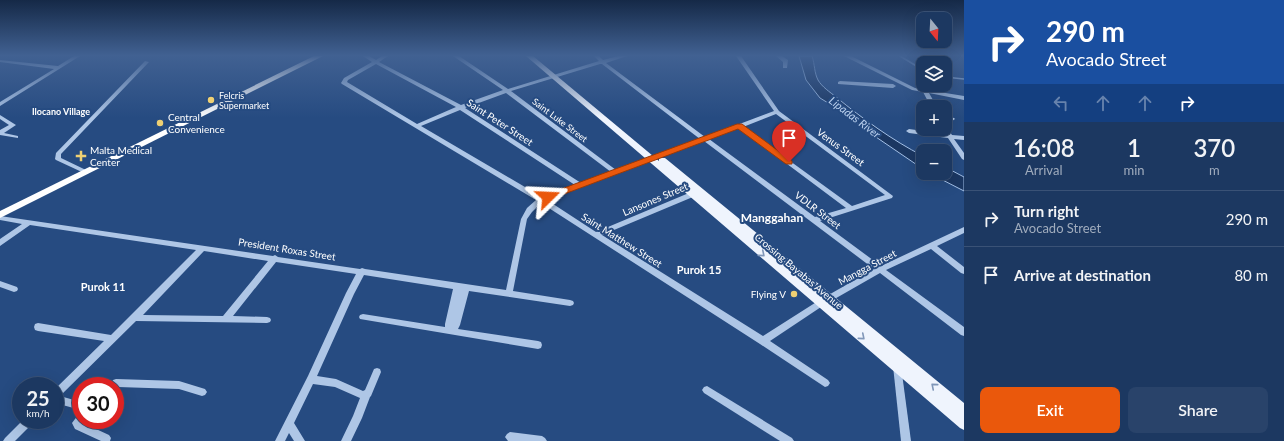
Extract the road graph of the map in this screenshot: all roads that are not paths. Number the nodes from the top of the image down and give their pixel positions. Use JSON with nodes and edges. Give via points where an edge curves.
{"nodes":[{"id":1,"x":556,"y":76,"type":"edge"},
{"id":2,"x":45,"y":77,"type":"edge"},
{"id":3,"x":133,"y":77,"type":"edge"},
{"id":4,"x":278,"y":77,"type":"edge"},
{"id":5,"x":353,"y":77,"type":"edge"},
{"id":6,"x":404,"y":77,"type":"edge"},
{"id":7,"x":486,"y":77,"type":"edge"},
{"id":8,"x":554,"y":77,"type":"edge"},
{"id":9,"x":623,"y":77,"type":"edge"},
{"id":10,"x":752,"y":77,"type":"edge"},
{"id":11,"x":887,"y":77,"type":"joint"},
{"id":12,"x":840,"y":83,"type":"dead end"},
{"id":13,"x":506,"y":90,"type":"junction"},
{"id":14,"x":916,"y":90,"type":"edge"},
{"id":15,"x":926,"y":92,"type":"joint"},
{"id":16,"x":964,"y":98,"type":"edge"},
{"id":17,"x":930,"y":100,"type":"edge"},
{"id":18,"x":0,"y":104,"type":"edge"},
{"id":19,"x":460,"y":106,"type":"junction"},
{"id":20,"x":777,"y":112,"type":"junction"},
{"id":21,"x":0,"y":117,"type":"edge"},
{"id":22,"x":416,"y":126,"type":"junction"},
{"id":23,"x":739,"y":126,"type":"junction"},
{"id":24,"x":909,"y":131,"type":"dead end"},
{"id":25,"x":916,"y":132,"type":"edge"},
{"id":26,"x":949,"y":136,"type":"joint"},
{"id":27,"x":16,"y":137,"type":"dead end"},
{"id":28,"x":705,"y":138,"type":"junction"},
{"id":29,"x":964,"y":138,"type":"edge"},
{"id":30,"x":654,"y":157,"type":"junction"},
{"id":31,"x":964,"y":158,"type":"edge"},
{"id":32,"x":86,"y":172,"type":"junction"},
{"id":33,"x":615,"y":172,"type":"junction"},
{"id":34,"x":580,"y":185,"type":"junction"},
{"id":35,"x":696,"y":193,"type":"junction"},
{"id":36,"x":541,"y":200,"type":"junction"},
{"id":37,"x":851,"y":208,"type":"junction"},
{"id":38,"x":0,"y":216,"type":"edge"},
{"id":39,"x":815,"y":220,"type":"junction"},
{"id":40,"x":29,"y":222,"type":"junction"},
{"id":41,"x":964,"y":230,"type":"edge"},
{"id":42,"x":595,"y":235,"type":"junction"},
{"id":43,"x":0,"y":243,"type":"edge"},
{"id":44,"x":932,"y":246,"type":"junction"},
{"id":45,"x":203,"y":248,"type":"junction"},
{"id":46,"x":275,"y":258,"type":"junction"},
{"id":47,"x":881,"y":269,"type":"junction"},
{"id":48,"x":362,"y":271,"type":"junction"},
{"id":49,"x":964,"y":271,"type":"edge"},
{"id":50,"x":0,"y":284,"type":"edge"},
{"id":51,"x":462,"y":286,"type":"junction"},
{"id":52,"x":14,"y":289,"type":"dead end"},
{"id":53,"x":509,"y":293,"type":"junction"},
{"id":54,"x":825,"y":301,"type":"junction"},
{"id":55,"x":570,"y":302,"type":"dead end"},
{"id":56,"x":363,"y":316,"type":"dead end"},
{"id":57,"x":134,"y":318,"type":"junction"},
{"id":58,"x":225,"y":320,"type":"junction"},
{"id":59,"x":267,"y":320,"type":"dead end"},
{"id":60,"x":38,"y":327,"type":"dead end"},
{"id":61,"x":450,"y":330,"type":"junction"},
{"id":62,"x":964,"y":332,"type":"edge"},
{"id":63,"x":113,"y":339,"type":"junction"},
{"id":64,"x":763,"y":341,"type":"junction"},
{"id":65,"x":538,"y":346,"type":"dead end"},
{"id":66,"x":897,"y":356,"type":"junction"},
{"id":67,"x":898,"y":368,"type":"junction"},
{"id":68,"x":377,"y":372,"type":"dead end"},
{"id":69,"x":311,"y":379,"type":"junction"},
{"id":70,"x":825,"y":382,"type":"dead end"},
{"id":71,"x":124,"y":383,"type":"edge"},
{"id":72,"x":64,"y":386,"type":"edge"},
{"id":73,"x":707,"y":390,"type":"dead end"},
{"id":74,"x":202,"y":392,"type":"dead end"},
{"id":75,"x":366,"y":394,"type":"junction"},
{"id":76,"x":964,"y":411,"type":"edge"},
{"id":77,"x":289,"y":423,"type":"junction"},
{"id":78,"x":964,"y":424,"type":"edge"},
{"id":79,"x":21,"y":429,"type":"edge"},
{"id":80,"x":85,"y":429,"type":"edge"},
{"id":81,"x":510,"y":437,"type":"dead end"},
{"id":82,"x":106,"y":438,"type":"dead end"},
{"id":83,"x":8,"y":441,"type":"edge"},
{"id":84,"x":280,"y":441,"type":"edge"},
{"id":85,"x":300,"y":441,"type":"edge"},
{"id":86,"x":346,"y":441,"type":"edge"},
{"id":87,"x":542,"y":441,"type":"edge"},
{"id":88,"x":789,"y":441,"type":"edge"},
{"id":89,"x":906,"y":441,"type":"edge"}],
"edges":[{"from":1,"to":30,"type":"main road","name":"Crossing Bayabas Avenue"},
{"from":2,"to":18,"type":"street"},
{"from":3,"to":32,"type":"street","via":[[58,154],[58,159]]},
{"from":4,"to":32,"type":"highway"},
{"from":5,"to":22,"type":"street","name":"Saint Matthew Street","via":[[344,82]]},
{"from":6,"to":19,"type":"street","name":"Saint Peter Street"},
{"from":7,"to":13,"type":"street","name":"Saint Luke Street"},
{"from":8,"to":13,"type":"street"},
{"from":9,"to":28,"type":"street","name":"VDLR Street"},
{"from":10,"to":20,"type":"street","name":"Venus Street"},
{"from":11,"to":12,"type":"street","via":[[893,86]]},
{"from":11,"to":14,"type":"street"},
{"from":13,"to":19,"type":"street"},
{"from":13,"to":33,"type":"street","name":"Saint Luke Street"},
{"from":15,"to":16,"type":"street"},
{"from":15,"to":17,"type":"street"},
{"from":19,"to":22,"type":"street"},
{"from":19,"to":34,"type":"street","name":"Saint Peter Street"},
{"from":20,"to":23,"type":"street"},
{"from":20,"to":37,"type":"street","name":"Venus Street","via":[[890,196]]},
{"from":21,"to":27,"type":"street","via":[[13,125],[1,132],[2,134]]},
{"from":22,"to":36,"type":"street","name":"Saint Matthew Street"},
{"from":23,"to":28,"type":"street"},
{"from":23,"to":37,"type":"street"},
{"from":24,"to":25,"type":"street"},
{"from":26,"to":29,"type":"street"},
{"from":26,"to":31,"type":"street"},
{"from":28,"to":30,"type":"street"},
{"from":28,"to":39,"type":"street","name":"VDLR Street"},
{"from":30,"to":33,"type":"street"},
{"from":30,"to":35,"type":"main road","name":"Crossing Bayabas Avenue"},
{"from":32,"to":38,"type":"highway"},
{"from":33,"to":34,"type":"street"},
{"from":34,"to":36,"type":"street"},
{"from":35,"to":42,"type":"street","name":"Lansones Street"},
{"from":35,"to":54,"type":"main road","name":"Crossing Bayabas Avenue"},
{"from":36,"to":42,"type":"street","name":"Saint Matthew Street"},
{"from":36,"to":53,"type":"street","via":[[529,210],[524,219]]},
{"from":37,"to":39,"type":"street"},
{"from":38,"to":40,"type":"street","name":"President Roxas Street"},
{"from":39,"to":47,"type":"street","name":"VDLR Street"},
{"from":40,"to":43,"type":"street"},
{"from":40,"to":45,"type":"street","name":"President Roxas Street"},
{"from":41,"to":44,"type":"street","name":"Mangga Street"},
{"from":42,"to":64,"type":"street","name":"Saint Matthew Street"},
{"from":44,"to":47,"type":"street","name":"Mangga Street"},
{"from":44,"to":49,"type":"street"},
{"from":45,"to":46,"type":"street","name":"President Roxas Street"},
{"from":45,"to":57,"type":"street"},
{"from":46,"to":48,"type":"street","name":"President Roxas Street"},
{"from":46,"to":58,"type":"street"},
{"from":47,"to":54,"type":"street","name":"Mangga Street"},
{"from":47,"to":62,"type":"street","name":"VDLR Street"},
{"from":48,"to":51,"type":"street","name":"President Roxas Street"},
{"from":48,"to":69,"type":"street"},
{"from":50,"to":52,"type":"street"},
{"from":51,"to":53,"type":"street","name":"President Roxas Street"},
{"from":51,"to":61,"type":"street","via":[[449,324]]},
{"from":53,"to":55,"type":"street","name":"President Roxas Street"},
{"from":54,"to":64,"type":"street","name":"Mangga Street"},
{"from":54,"to":66,"type":"main road","name":"Crossing Bayabas Avenue"},
{"from":54,"to":67,"type":"main road","name":"Crossing Bayabas Avenue","one_way":true},
{"from":56,"to":61,"type":"street"},
{"from":57,"to":58,"type":"street"},
{"from":57,"to":63,"type":"street"},
{"from":58,"to":59,"type":"street"},
{"from":60,"to":63,"type":"street"},
{"from":61,"to":65,"type":"street"},
{"from":63,"to":72,"type":"street"},
{"from":64,"to":70,"type":"street","name":"Saint Matthew Street"},
{"from":66,"to":67,"type":"street"},
{"from":76,"to":66,"type":"main road","name":"Crossing Bayabas Avenue","one_way":true},
{"from":67,"to":78,"type":"main road","name":"Crossing Bayabas Avenue"},
{"from":67,"to":89,"type":"street"},
{"from":68,"to":75,"type":"street"},
{"from":69,"to":75,"type":"street","via":[[336,383],[360,394]]},
{"from":69,"to":77,"type":"street"},
{"from":71,"to":74,"type":"street","via":[[147,386],[179,385]]},
{"from":73,"to":88,"type":"street"},
{"from":75,"to":86,"type":"street"},
{"from":77,"to":84,"type":"street"},
{"from":77,"to":85,"type":"street"},
{"from":79,"to":83,"type":"street"},
{"from":80,"to":82,"type":"street"},
{"from":81,"to":87,"type":"street"}]}
